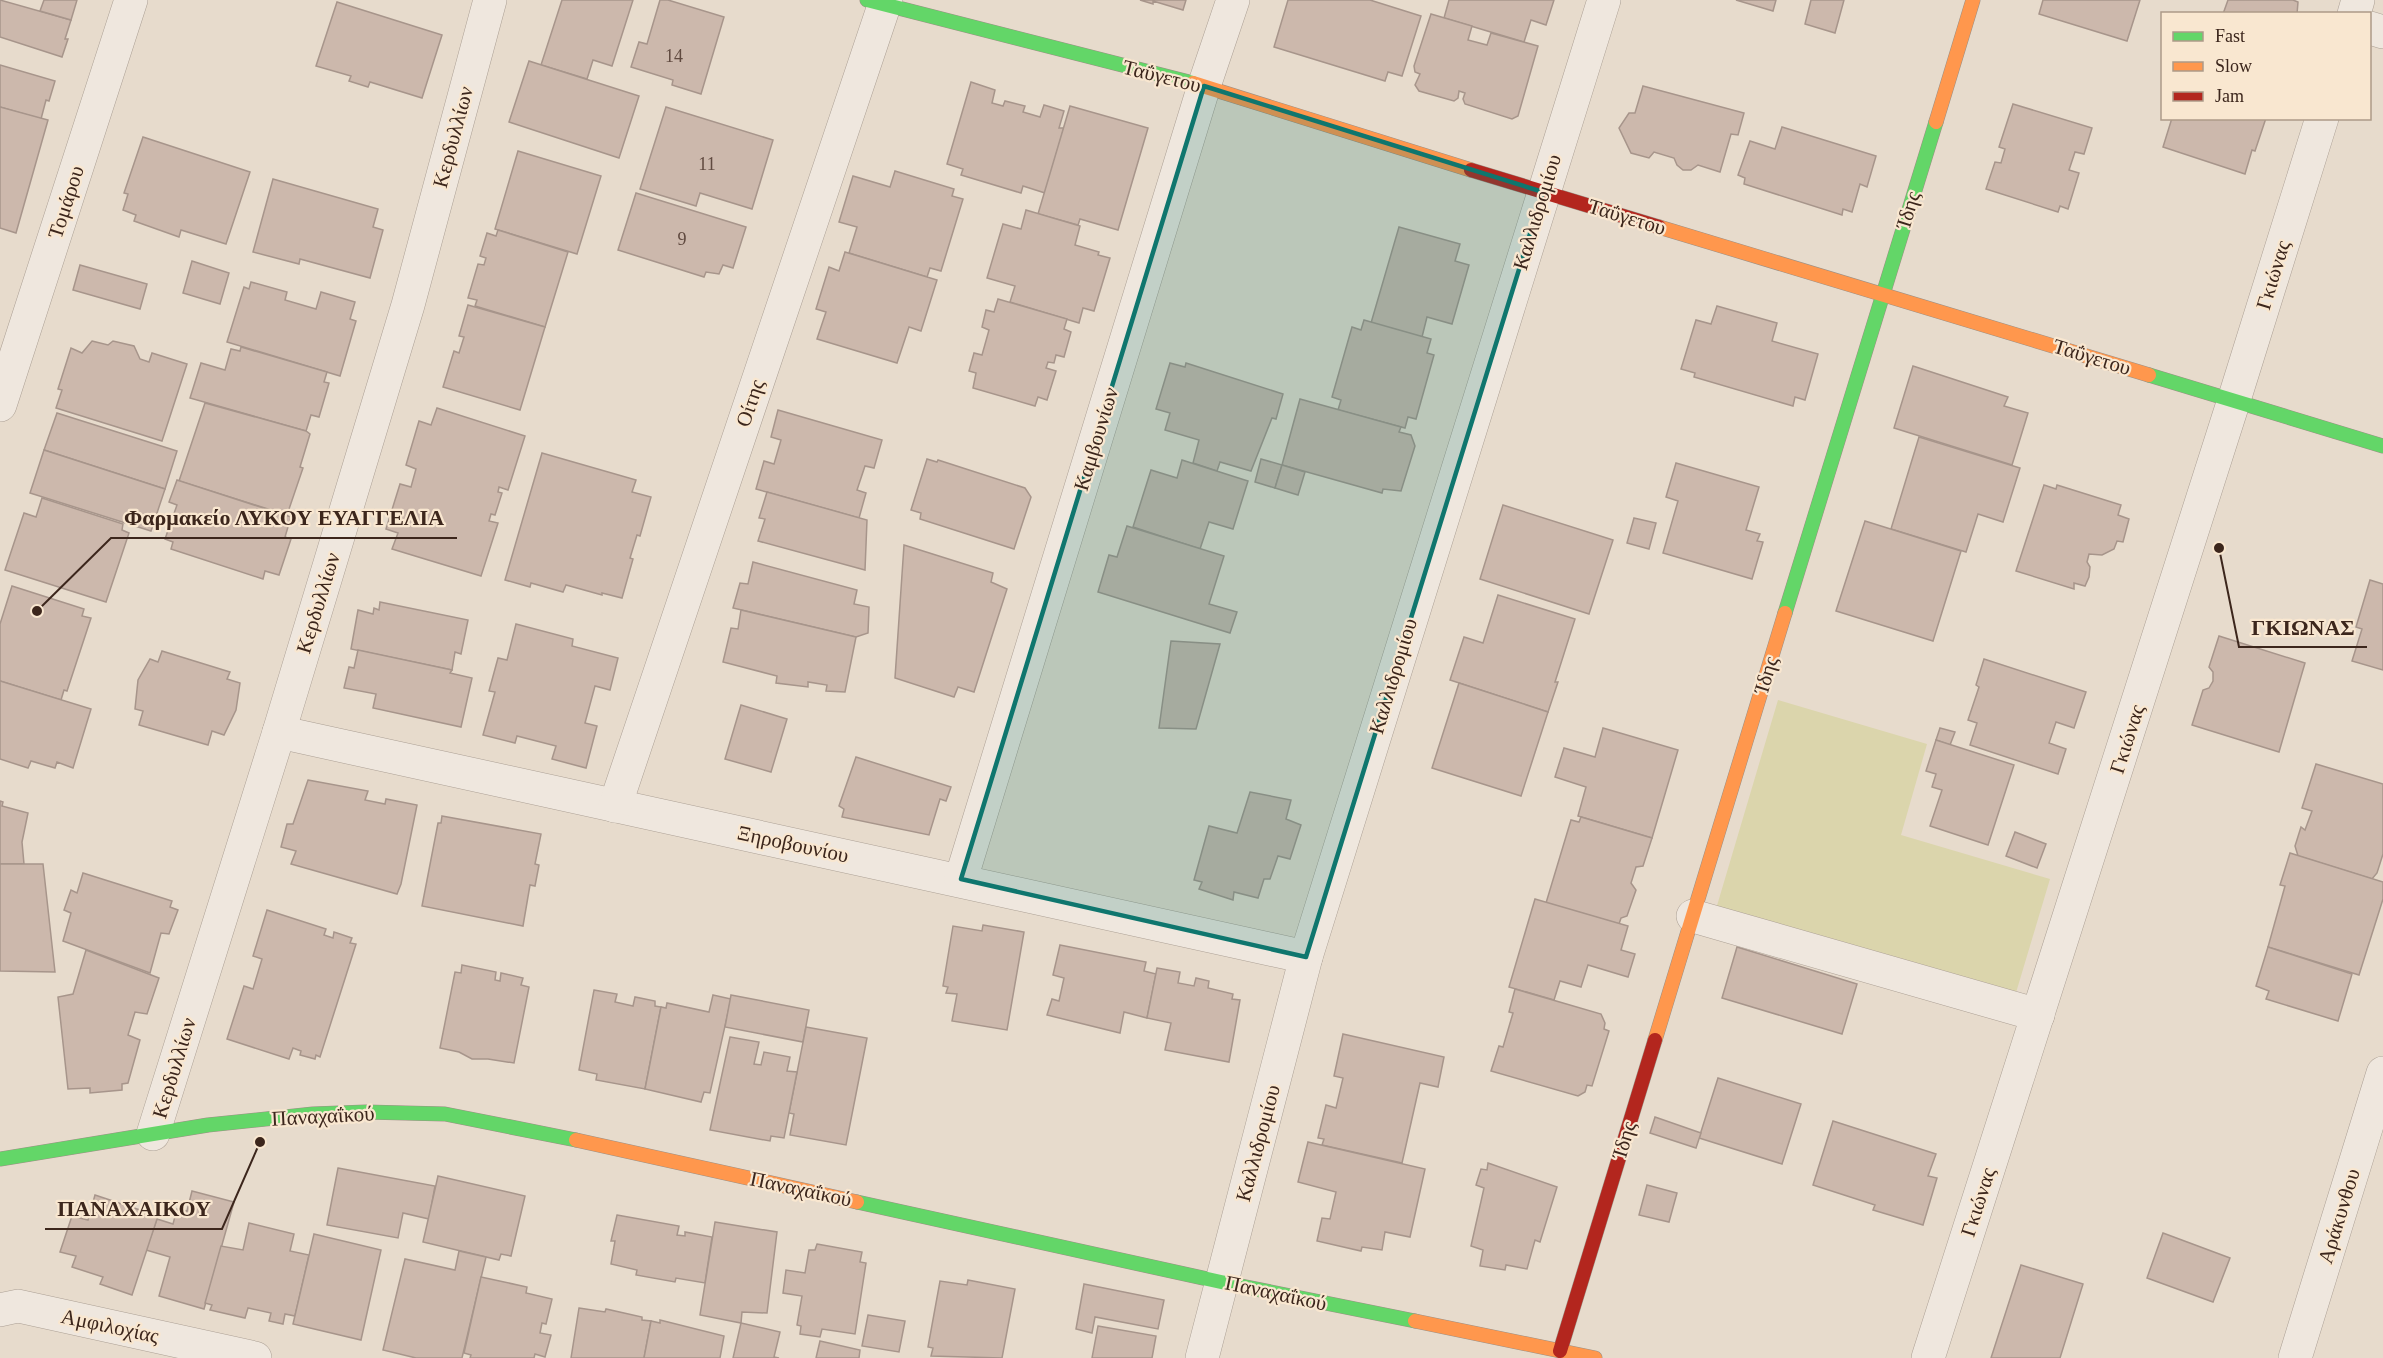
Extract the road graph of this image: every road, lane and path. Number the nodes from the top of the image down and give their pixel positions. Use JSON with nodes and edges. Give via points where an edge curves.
{"nodes":[{"id":1,"x":131,"y":0,"type":"edge"},
{"id":2,"x":490,"y":0,"type":"edge"},
{"id":3,"x":1233,"y":0,"type":"edge"},
{"id":4,"x":1604,"y":0,"type":"edge"},
{"id":5,"x":1973,"y":0,"type":"edge"},
{"id":6,"x":879,"y":2,"type":"edge"},
{"id":7,"x":1204,"y":86,"type":"junction"},
{"id":8,"x":2321,"y":120,"type":"edge"},
{"id":9,"x":1544,"y":192,"type":"junction"},
{"id":10,"x":1882,"y":294,"type":"junction"},
{"id":11,"x":2234,"y":400,"type":"junction"},
{"id":12,"x":0,"y":405,"type":"edge"},
{"id":13,"x":2383,"y":446,"type":"edge"},
{"id":14,"x":279,"y":732,"type":"junction"},
{"id":15,"x":615,"y":806,"type":"junction"},
{"id":16,"x":961,"y":879,"type":"junction"},
{"id":17,"x":1693,"y":916,"type":"junction"},
{"id":18,"x":1306,"y":957,"type":"junction"},
{"id":19,"x":2038,"y":1016,"type":"junction"},
{"id":20,"x":2383,"y":1073,"type":"edge"},
{"id":21,"x":153,"y":1134,"type":"junction"},
{"id":22,"x":0,"y":1159,"type":"edge"},
{"id":23,"x":1221,"y":1282,"type":"junction"},
{"id":24,"x":0,"y":1310,"type":"edge"},
{"id":25,"x":1560,"y":1351,"type":"junction"},
{"id":26,"x":255,"y":1358,"type":"edge"},
{"id":27,"x":1202,"y":1358,"type":"edge"},
{"id":28,"x":1595,"y":1358,"type":"edge"},
{"id":29,"x":1928,"y":1358,"type":"edge"},
{"id":30,"x":2295,"y":1358,"type":"edge"}],
"edges":[{"from":1,"to":12,"type":"street","name":"Τομάρου"},
{"from":2,"to":14,"type":"street","name":"Κερδυλλίων","via":[[408,305]]},
{"from":3,"to":7,"type":"street","name":"Καμβουνίων"},
{"from":4,"to":9,"type":"street","name":"Καλλιδρομίου"},
{"from":5,"to":10,"type":"street","name":"Ίδης"},
{"from":6,"to":7,"type":"street","name":"Ταΰγετου"},
{"from":6,"to":15,"type":"street","name":"Οίτης"},
{"from":7,"to":9,"type":"street","name":"Ταΰγετου"},
{"from":7,"to":16,"type":"street","name":"Καμβουνίων"},
{"from":8,"to":11,"type":"street","name":"Γκιώνας"},
{"from":9,"to":10,"type":"street","name":"Ταΰγετου"},
{"from":9,"to":18,"type":"street","name":"Καλλιδρομίου"},
{"from":10,"to":11,"type":"street","name":"Ταΰγετου"},
{"from":10,"to":17,"type":"street","name":"Ίδης"},
{"from":11,"to":13,"type":"street","name":"Ταΰγετου"},
{"from":11,"to":19,"type":"street","name":"Γκιώνας"},
{"from":14,"to":15,"type":"street","name":"Ξηροβουνίου"},
{"from":14,"to":21,"type":"street","name":"Κερδυλλίων"},
{"from":15,"to":16,"type":"street","name":"Ξηροβουνίου"},
{"from":16,"to":18,"type":"street","name":"Ξηροβουνίου"},
{"from":17,"to":19,"type":"street"},
{"from":17,"to":25,"type":"street","name":"Ίδης"},
{"from":18,"to":23,"type":"street","name":"Καλλιδρομίου"},
{"from":19,"to":29,"type":"street","name":"Γκιώνας"},
{"from":20,"to":30,"type":"street","name":"Αράκυνθου"},
{"from":21,"to":22,"type":"street","name":"Παναχαΐκού"},
{"from":21,"to":23,"type":"street","name":"Παναχαΐκού","via":[[325,1113],[422,1112],[527,1129]]},
{"from":23,"to":25,"type":"street","name":"Παναχαΐκού"},
{"from":23,"to":27,"type":"street","name":"Καλλιδρομίου"},
{"from":24,"to":26,"type":"street","name":"Αμφιλοχίας","via":[[18,1306]]},
{"from":25,"to":28,"type":"street","name":"Παναχαΐκού"}]}
